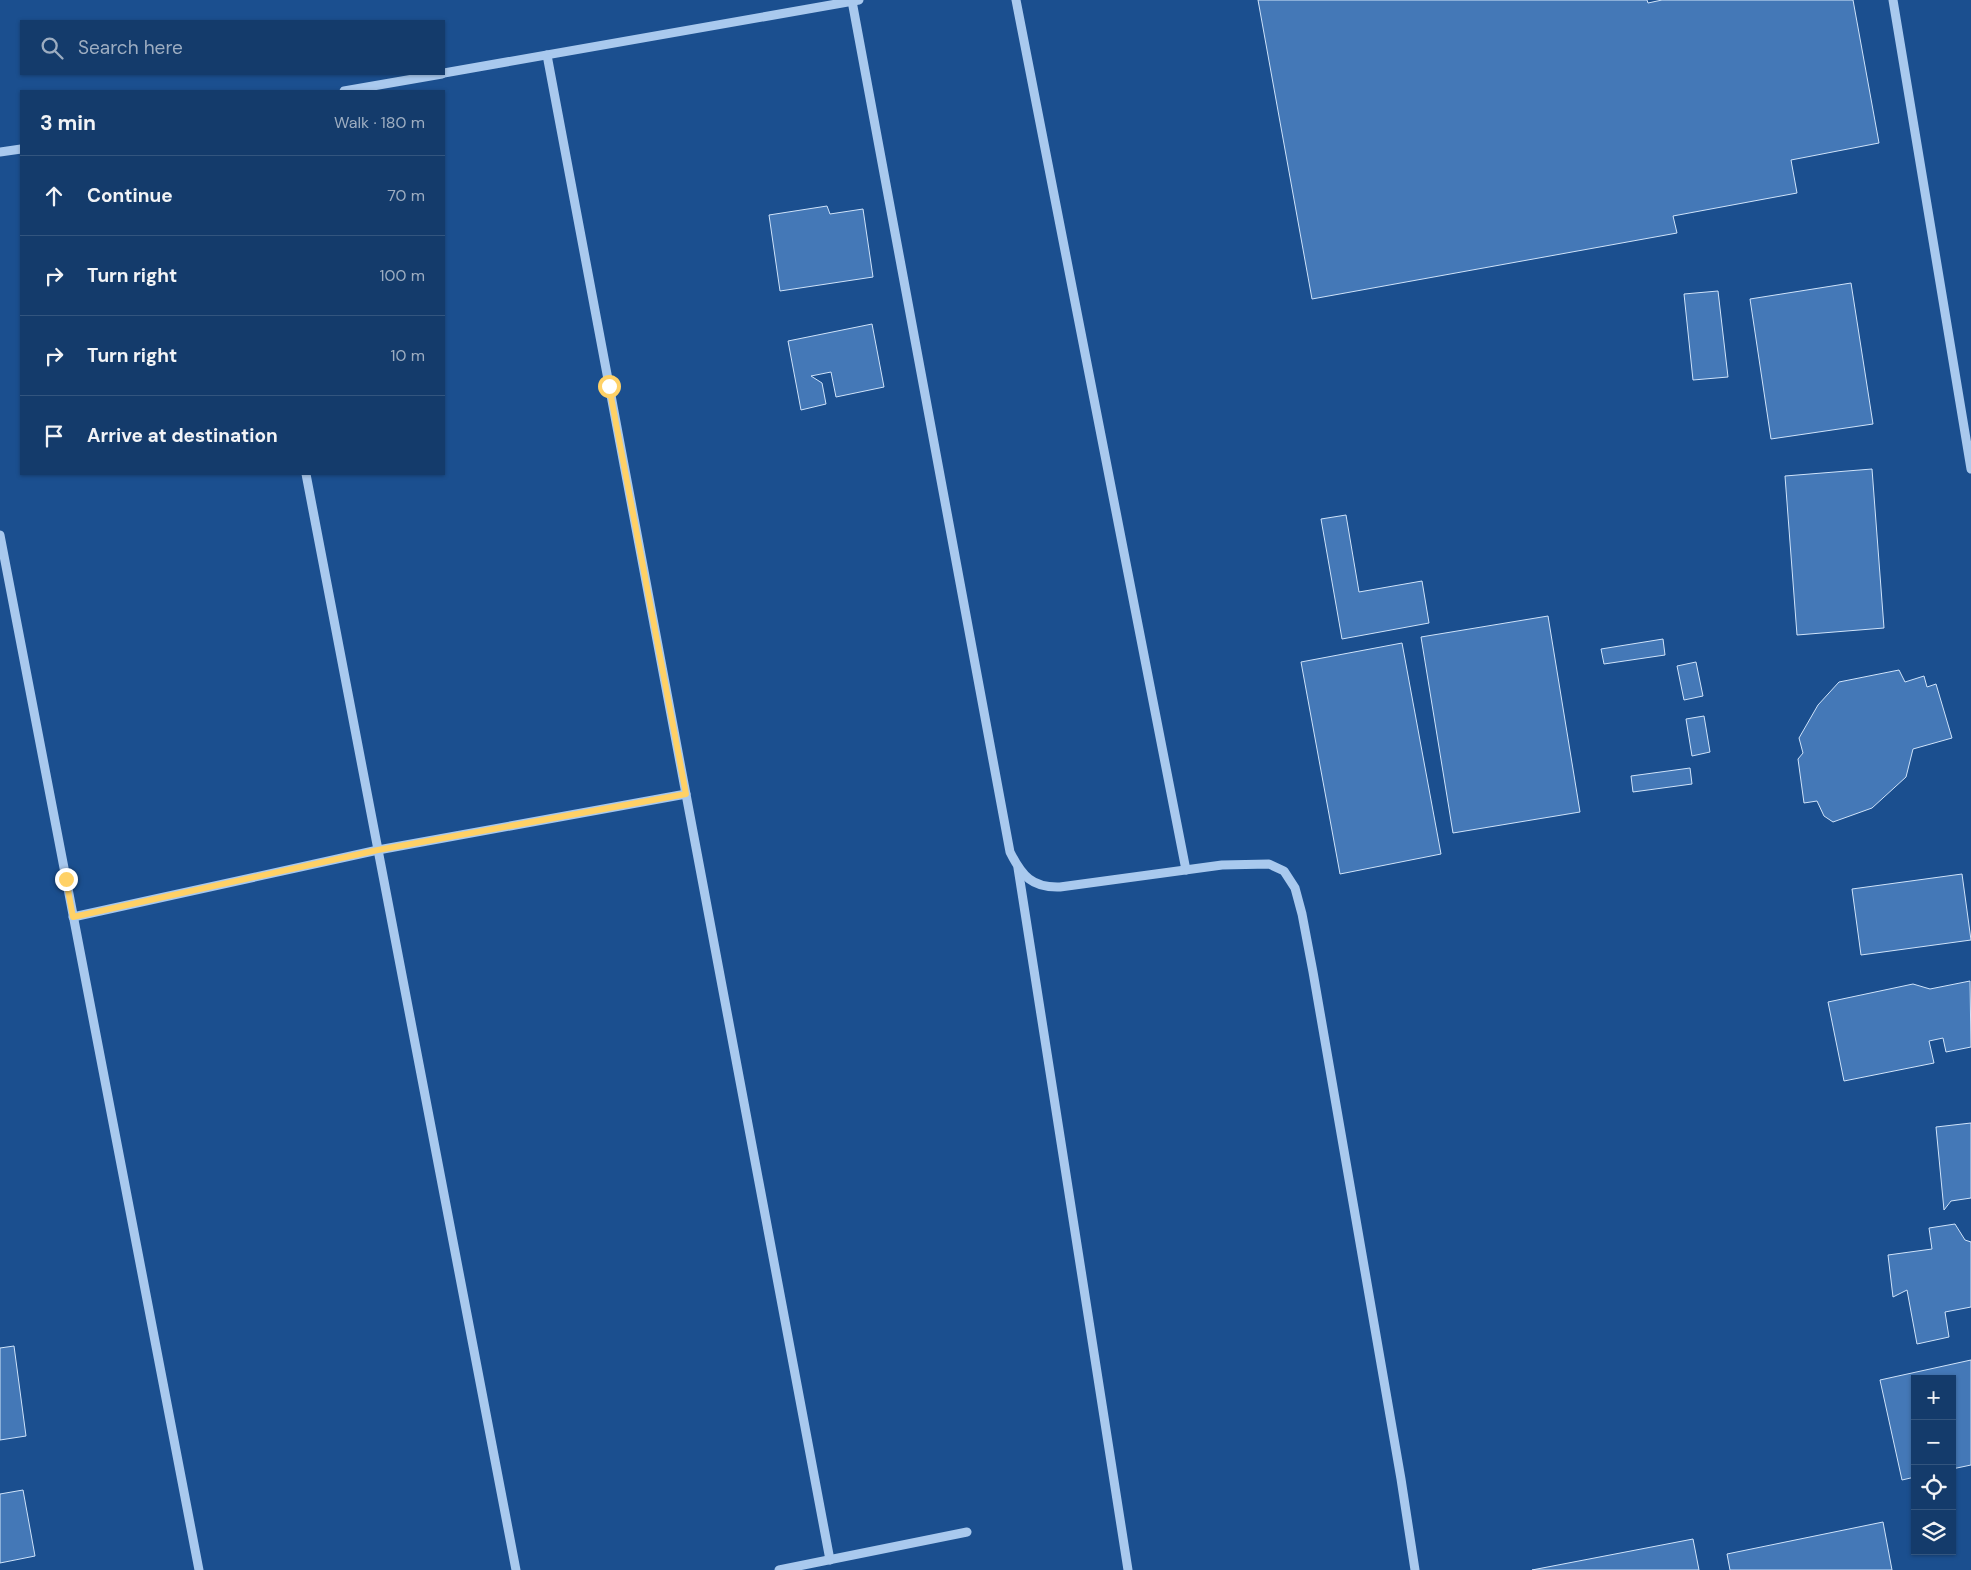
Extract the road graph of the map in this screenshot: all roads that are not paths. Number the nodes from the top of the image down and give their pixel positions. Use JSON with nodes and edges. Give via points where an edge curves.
{"nodes":[{"id":1,"x":1016,"y":0,"type":"edge"},
{"id":2,"x":1893,"y":0,"type":"edge"},
{"id":3,"x":855,"y":1,"type":"edge"},
{"id":4,"x":547,"y":55,"type":"junction"},
{"id":5,"x":445,"y":74,"type":"edge"},
{"id":6,"x":437,"y":75,"type":"edge"},
{"id":7,"x":350,"y":90,"type":"edge"},
{"id":8,"x":20,"y":148,"type":"edge"},
{"id":9,"x":0,"y":152,"type":"edge"},
{"id":10,"x":1971,"y":469,"type":"edge"},
{"id":11,"x":306,"y":475,"type":"edge"},
{"id":12,"x":0,"y":535,"type":"edge"},
{"id":13,"x":686,"y":794,"type":"junction"},
{"id":14,"x":378,"y":850,"type":"junction"},
{"id":15,"x":1018,"y":868,"type":"junction"},
{"id":16,"x":1186,"y":870,"type":"junction"},
{"id":17,"x":73,"y":917,"type":"junction"},
{"id":18,"x":967,"y":1532,"type":"dead end"},
{"id":19,"x":830,"y":1560,"type":"junction"},
{"id":20,"x":199,"y":1570,"type":"edge"},
{"id":21,"x":516,"y":1570,"type":"edge"},
{"id":22,"x":779,"y":1570,"type":"edge"},
{"id":23,"x":1128,"y":1570,"type":"edge"},
{"id":24,"x":1416,"y":1570,"type":"edge"}],
"edges":[{"from":1,"to":16,"type":"street"},
{"from":2,"to":10,"type":"street"},
{"from":3,"to":4,"type":"street"},
{"from":3,"to":15,"type":"street","via":[[1006,833]]},
{"from":4,"to":5,"type":"street"},
{"from":4,"to":13,"type":"street"},
{"from":6,"to":7,"type":"street"},
{"from":8,"to":9,"type":"street"},
{"from":11,"to":14,"type":"street"},
{"from":12,"to":17,"type":"street"},
{"from":13,"to":14,"type":"street"},
{"from":13,"to":19,"type":"street"},
{"from":14,"to":17,"type":"street"},
{"from":14,"to":21,"type":"street"},
{"from":15,"to":16,"type":"street","via":[[1032,882],[1046,888]]},
{"from":15,"to":23,"type":"street"},
{"from":16,"to":24,"type":"street","via":[[1269,864],[1284,871],[1295,888],[1315,982]]},
{"from":17,"to":20,"type":"street"},
{"from":18,"to":19,"type":"street"},
{"from":19,"to":22,"type":"street"}]}
